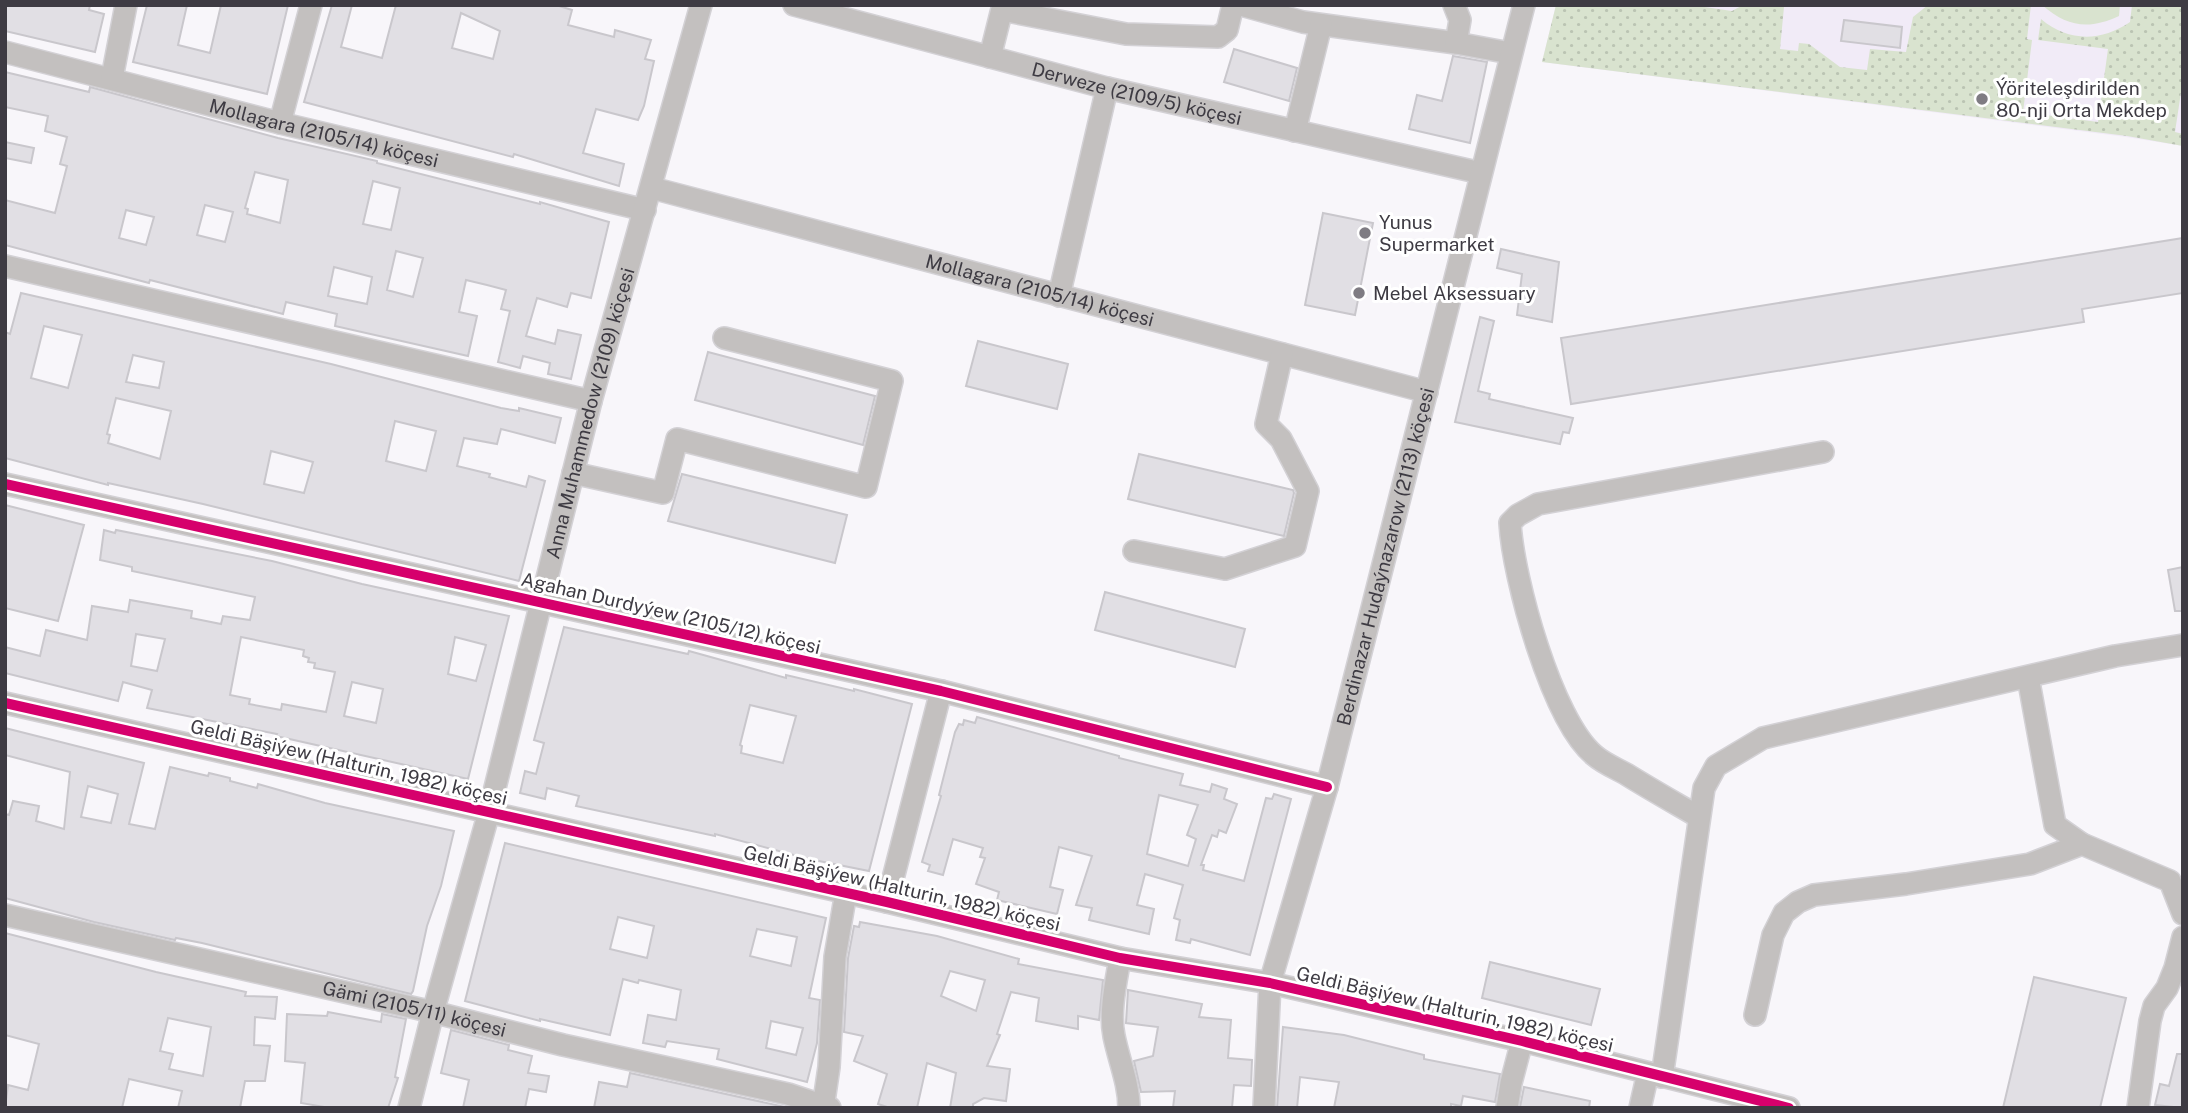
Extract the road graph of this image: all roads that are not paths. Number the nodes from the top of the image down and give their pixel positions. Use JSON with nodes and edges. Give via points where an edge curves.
{"nodes":[{"id":1,"x":126,"y":5,"type":"edge"},
{"id":2,"x":311,"y":5,"type":"edge"},
{"id":3,"x":701,"y":5,"type":"edge"},
{"id":4,"x":794,"y":5,"type":"edge"},
{"id":5,"x":1233,"y":5,"type":"edge"},
{"id":6,"x":1241,"y":5,"type":"edge"},
{"id":7,"x":1454,"y":5,"type":"edge"},
{"id":8,"x":1524,"y":5,"type":"edge"},
{"id":9,"x":1003,"y":8,"type":"edge"},
{"id":10,"x":869,"y":15,"type":"edge"},
{"id":11,"x":1321,"y":25,"type":"junction"},
{"id":12,"x":1456,"y":43,"type":"junction"},
{"id":13,"x":5,"y":52,"type":"edge"},
{"id":14,"x":1510,"y":53,"type":"junction"},
{"id":15,"x":990,"y":57,"type":"junction"},
{"id":16,"x":112,"y":78,"type":"junction"},
{"id":17,"x":1107,"y":88,"type":"junction"},
{"id":18,"x":280,"y":123,"type":"junction"},
{"id":19,"x":1295,"y":131,"type":"junction"},
{"id":20,"x":1481,"y":173,"type":"junction"},
{"id":21,"x":652,"y":188,"type":"junction"},
{"id":22,"x":645,"y":210,"type":"junction"},
{"id":23,"x":5,"y":266,"type":"edge"},
{"id":24,"x":1059,"y":296,"type":"junction"},
{"id":25,"x":723,"y":338,"type":"dead end"},
{"id":26,"x":1282,"y":354,"type":"junction"},
{"id":27,"x":1427,"y":392,"type":"junction"},
{"id":28,"x":591,"y":401,"type":"junction"},
{"id":29,"x":1823,"y":452,"type":"dead end"},
{"id":30,"x":573,"y":472,"type":"junction"},
{"id":31,"x":5,"y":484,"type":"edge"},
{"id":32,"x":1134,"y":551,"type":"dead end"},
{"id":33,"x":542,"y":601,"type":"junction"},
{"id":34,"x":2183,"y":645,"type":"edge"},
{"id":35,"x":2028,"y":677,"type":"junction"},
{"id":36,"x":941,"y":691,"type":"junction"},
{"id":37,"x":5,"y":703,"type":"edge"},
{"id":38,"x":1327,"y":787,"type":"junction"},
{"id":39,"x":489,"y":812,"type":"junction"},
{"id":40,"x":1699,"y":817,"type":"junction"},
{"id":41,"x":2082,"y":844,"type":"junction"},
{"id":42,"x":846,"y":892,"type":"junction"},
{"id":43,"x":887,"y":902,"type":"junction"},
{"id":44,"x":2183,"y":914,"type":"edge"},
{"id":45,"x":5,"y":915,"type":"edge"},
{"id":46,"x":2183,"y":937,"type":"edge"},
{"id":47,"x":1120,"y":958,"type":"junction"},
{"id":48,"x":1270,"y":983,"type":"junction"},
{"id":49,"x":433,"y":1012,"type":"junction"},
{"id":50,"x":1755,"y":1015,"type":"dead end"},
{"id":51,"x":1522,"y":1041,"type":"junction"},
{"id":52,"x":1655,"y":1075,"type":"junction"},
{"id":53,"x":826,"y":1107,"type":"edge"},
{"id":54,"x":409,"y":1108,"type":"edge"},
{"id":55,"x":1129,"y":1108,"type":"edge"},
{"id":56,"x":1264,"y":1108,"type":"edge"},
{"id":57,"x":1507,"y":1108,"type":"edge"},
{"id":58,"x":1640,"y":1108,"type":"edge"},
{"id":59,"x":1790,"y":1108,"type":"edge"},
{"id":60,"x":2138,"y":1108,"type":"edge"}],
"edges":[{"from":1,"to":16,"type":"street"},
{"from":2,"to":18,"type":"street"},
{"from":3,"to":21,"type":"street","name":"Anna Muhammedow (2109) köçesi"},
{"from":4,"to":10,"type":"street","name":"Derweze (2109/5) köçesi"},
{"from":5,"to":9,"type":"street","via":[[1227,30],[1218,37],[1126,34]]},
{"from":6,"to":11,"type":"street"},
{"from":7,"to":12,"type":"street","via":[[1460,20]]},
{"from":8,"to":14,"type":"street","name":"Berdinazar Hudaýnazarow (2113) köçesi"},
{"from":9,"to":15,"type":"street"},
{"from":10,"to":15,"type":"street","name":"Derweze (2109/5) köçesi"},
{"from":11,"to":12,"type":"street"},
{"from":11,"to":19,"type":"street"},
{"from":12,"to":14,"type":"street"},
{"from":13,"to":16,"type":"street","name":"Mollagara (2105/14) köçesi"},
{"from":14,"to":20,"type":"street","name":"Berdinazar Hudaýnazarow (2113) köçesi"},
{"from":15,"to":17,"type":"street","name":"Derweze (2109/5) köçesi"},
{"from":16,"to":18,"type":"street","name":"Mollagara (2105/14) köçesi"},
{"from":17,"to":19,"type":"street","name":"Derweze (2109/5) köçesi"},
{"from":17,"to":24,"type":"street"},
{"from":18,"to":22,"type":"street","name":"Mollagara (2105/14) köçesi"},
{"from":19,"to":20,"type":"street","name":"Derweze (2109/5) köçesi"},
{"from":20,"to":27,"type":"street","name":"Berdinazar Hudaýnazarow (2113) köçesi"},
{"from":21,"to":22,"type":"street","name":"Anna Muhammedow (2109) köçesi"},
{"from":21,"to":24,"type":"street","name":"Mollagara (2105/14) köçesi"},
{"from":22,"to":28,"type":"street","name":"Anna Muhammedow (2109) köçesi"},
{"from":23,"to":28,"type":"street"},
{"from":24,"to":26,"type":"street","name":"Mollagara (2105/14) köçesi"},
{"from":25,"to":30,"type":"street","via":[[892,381],[866,486],[677,439],[663,493]]},
{"from":26,"to":27,"type":"street","name":"Mollagara (2105/14) köçesi"},
{"from":26,"to":32,"type":"street","via":[[1266,425],[1281,439],[1308,491],[1295,546],[1225,569]]},
{"from":27,"to":38,"type":"street","name":"Berdinazar Hudaýnazarow (2113) köçesi"},
{"from":28,"to":30,"type":"street","name":"Anna Muhammedow (2109) köçesi"},
{"from":29,"to":40,"type":"street","via":[[1538,504],[1510,523],[1534,637],[1576,736],[1594,756]]},
{"from":30,"to":33,"type":"street","name":"Anna Muhammedow (2109) köçesi"},
{"from":31,"to":33,"type":"street","name":"Agahan Durdyýew (2105/12) köçesi"},
{"from":33,"to":36,"type":"street","name":"Agahan Durdyýew (2105/12) köçesi"},
{"from":33,"to":39,"type":"street","name":"Anna Muhammedow (2109) köçesi"},
{"from":34,"to":35,"type":"street"},
{"from":35,"to":40,"type":"street","via":[[1763,738],[1716,766],[1704,788]]},
{"from":35,"to":41,"type":"street","via":[[2055,825]]},
{"from":36,"to":38,"type":"street","name":"Agahan Durdyýew (2105/12) köçesi"},
{"from":36,"to":43,"type":"street"},
{"from":37,"to":39,"type":"street","name":"Geldi Bäşiýew (Halturin, 1982) köçesi"},
{"from":38,"to":48,"type":"street","name":"Berdinazar Hudaýnazarow (2113) köçesi"},
{"from":39,"to":42,"type":"street","name":"Geldi Bäşiýew (Halturin, 1982) köçesi"},
{"from":39,"to":49,"type":"street","name":"Anna Muhammedow (2109) köçesi"},
{"from":40,"to":52,"type":"street"},
{"from":41,"to":44,"type":"street","via":[[2170,881]]},
{"from":41,"to":50,"type":"street","via":[[2031,864],[1814,895],[1798,902],[1784,913],[1773,935]]},
{"from":42,"to":43,"type":"street","name":"Geldi Bäşiýew (Halturin, 1982) köçesi"},
{"from":42,"to":53,"type":"street","via":[[835,957]]},
{"from":43,"to":47,"type":"street","name":"Geldi Bäşiýew (Halturin, 1982) köçesi"},
{"from":45,"to":49,"type":"street","name":"Gämi (2105/11) köçesi"},
{"from":46,"to":60,"type":"street","via":[[2175,968],[2152,1014]]},
{"from":47,"to":48,"type":"street","name":"Geldi Bäşiýew (Halturin, 1982) köçesi"},
{"from":47,"to":55,"type":"street","via":[[1114,1034]]},
{"from":48,"to":51,"type":"street","name":"Geldi Bäşiýew (Halturin, 1982) köçesi"},
{"from":48,"to":56,"type":"street","name":"Berdinazar Hudaýnazarow (2113) köçesi"},
{"from":49,"to":53,"type":"street","name":"Gämi (2105/11) köçesi","via":[[788,1094]]},
{"from":49,"to":54,"type":"street","name":"Anna Muhammedow (2109) köçesi"},
{"from":51,"to":52,"type":"street","name":"Geldi Bäşiýew (Halturin, 1982) köçesi"},
{"from":51,"to":57,"type":"street"},
{"from":52,"to":58,"type":"street"},
{"from":52,"to":59,"type":"street","name":"Geldi Bäşiýew (Halturin, 1982) köçesi"}]}
